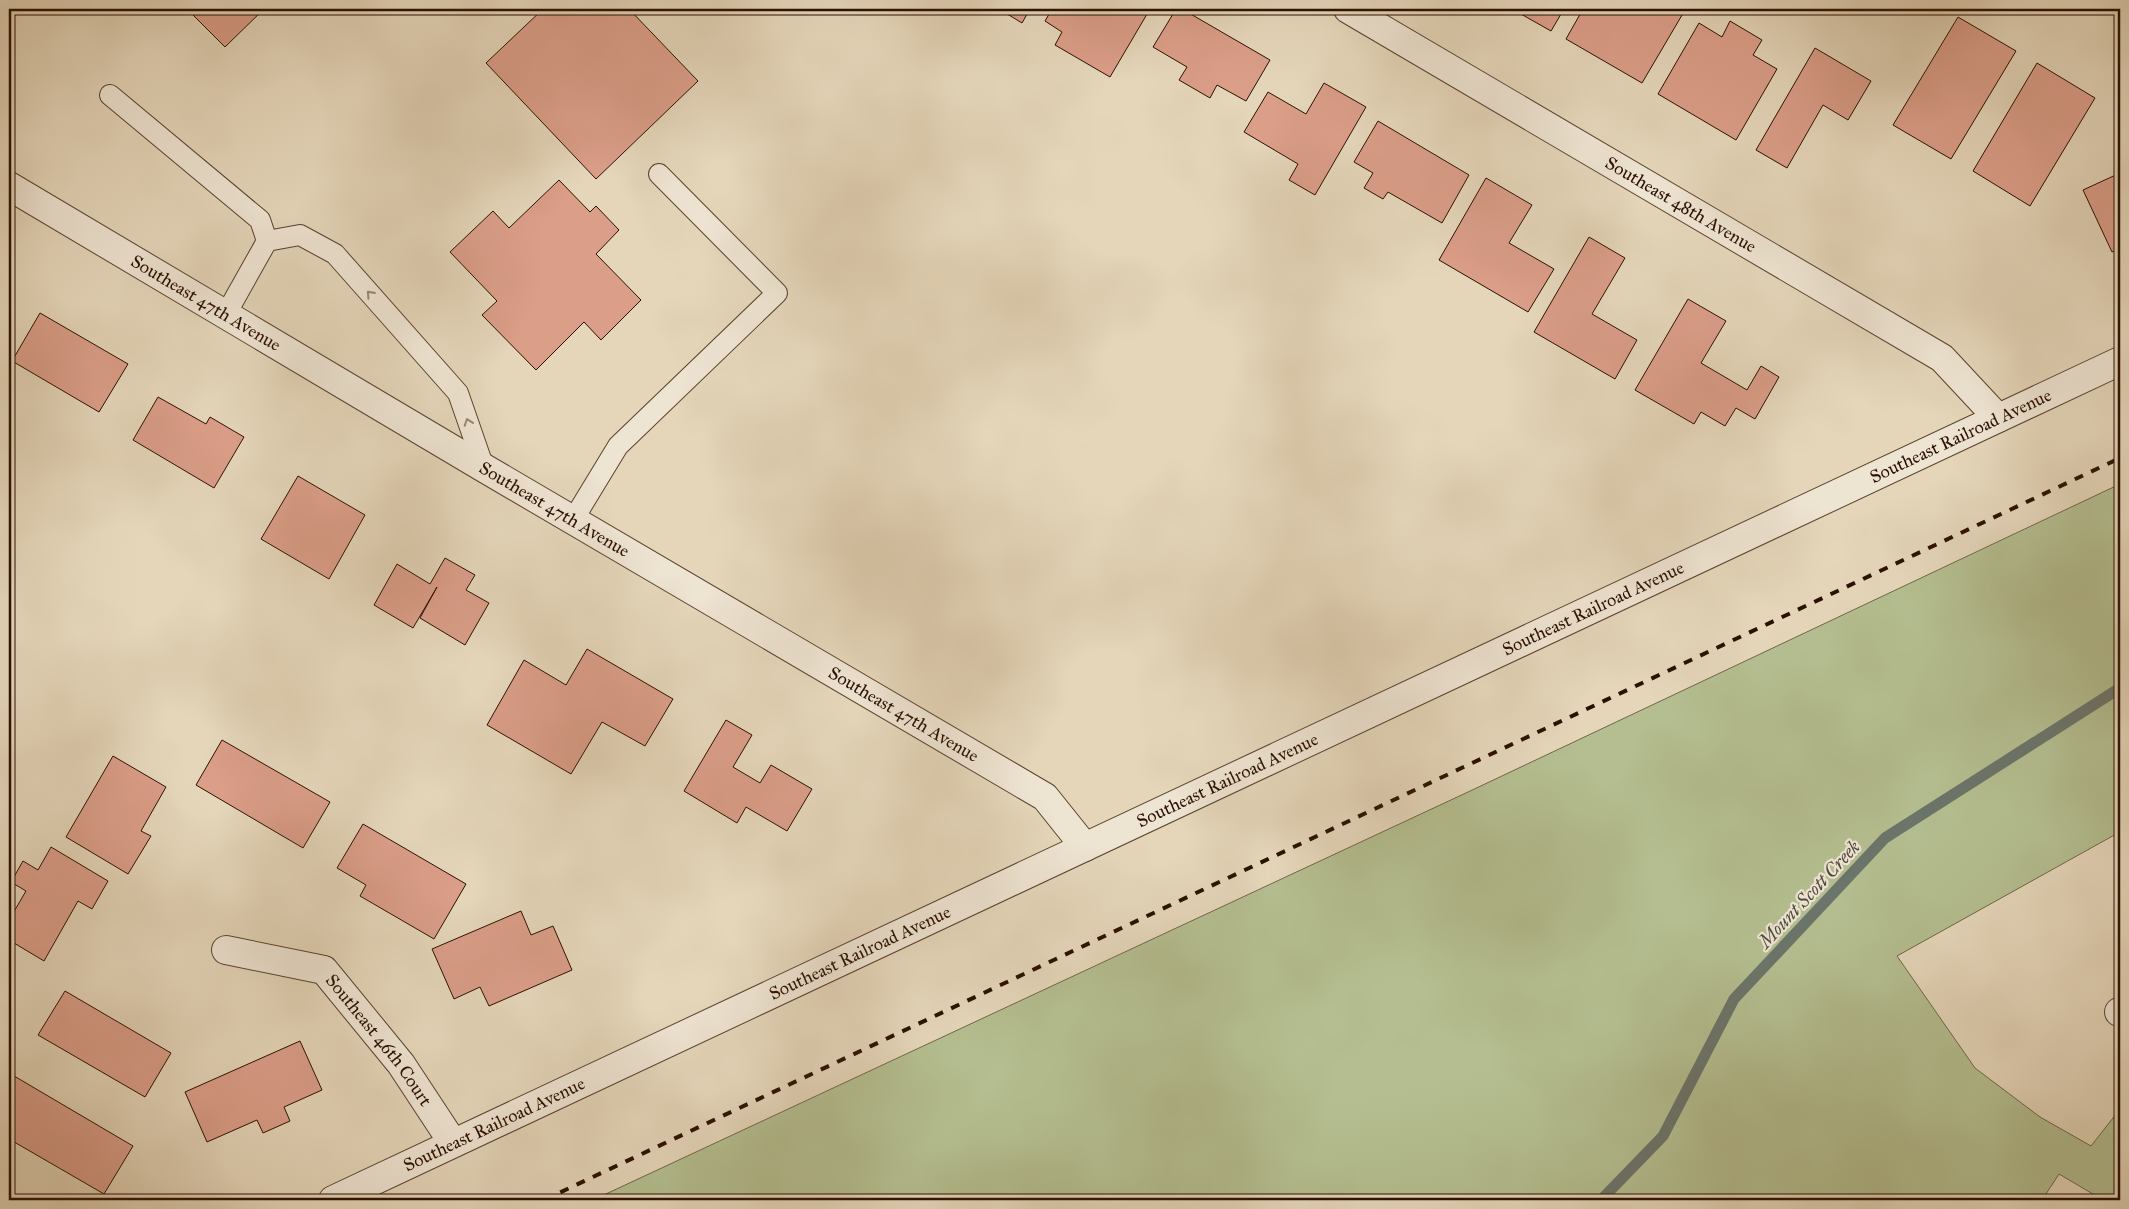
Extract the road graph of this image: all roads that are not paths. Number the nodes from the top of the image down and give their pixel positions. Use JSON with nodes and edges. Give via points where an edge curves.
{"nodes":[{"id":1,"x":1348,"y":9,"type":"edge"},
{"id":2,"x":110,"y":95,"type":"dead end"},
{"id":3,"x":659,"y":174,"type":"dead end"},
{"id":4,"x":9,"y":186,"type":"edge"},
{"id":5,"x":267,"y":241,"type":"junction"},
{"id":6,"x":226,"y":314,"type":"junction"},
{"id":7,"x":2120,"y":361,"type":"edge"},
{"id":8,"x":1998,"y":418,"type":"junction"},
{"id":9,"x":484,"y":468,"type":"junction"},
{"id":10,"x":573,"y":520,"type":"junction"},
{"id":11,"x":1085,"y":847,"type":"junction"},
{"id":12,"x":226,"y":950,"type":"dead end"},
{"id":13,"x":453,"y":1143,"type":"junction"},
{"id":14,"x":333,"y":1200,"type":"edge"}],
"edges":[{"from":1,"to":8,"type":"street","name":"Southeast 48th Avenue","via":[[1942,358]]},
{"from":2,"to":5,"type":"lane","via":[[260,220]]},
{"from":3,"to":10,"type":"lane","via":[[777,293],[618,446]]},
{"from":4,"to":6,"type":"street","name":"Southeast 47th Avenue"},
{"from":5,"to":6,"type":"lane"},
{"from":9,"to":5,"type":"lane","one_way":true,"via":[[458,393],[335,254],[300,235]]},
{"from":6,"to":9,"type":"street","name":"Southeast 47th Avenue"},
{"from":7,"to":8,"type":"street","name":"Southeast Railroad Avenue"},
{"from":8,"to":11,"type":"street","name":"Southeast Railroad Avenue"},
{"from":9,"to":10,"type":"street","name":"Southeast 47th Avenue"},
{"from":10,"to":11,"type":"street","name":"Southeast 47th Avenue","via":[[1045,797]]},
{"from":11,"to":13,"type":"street","name":"Southeast Railroad Avenue"},
{"from":12,"to":13,"type":"street","name":"Southeast 46th Court","via":[[324,970],[401,1064]]},
{"from":13,"to":14,"type":"street","name":"Southeast Railroad Avenue"}]}
